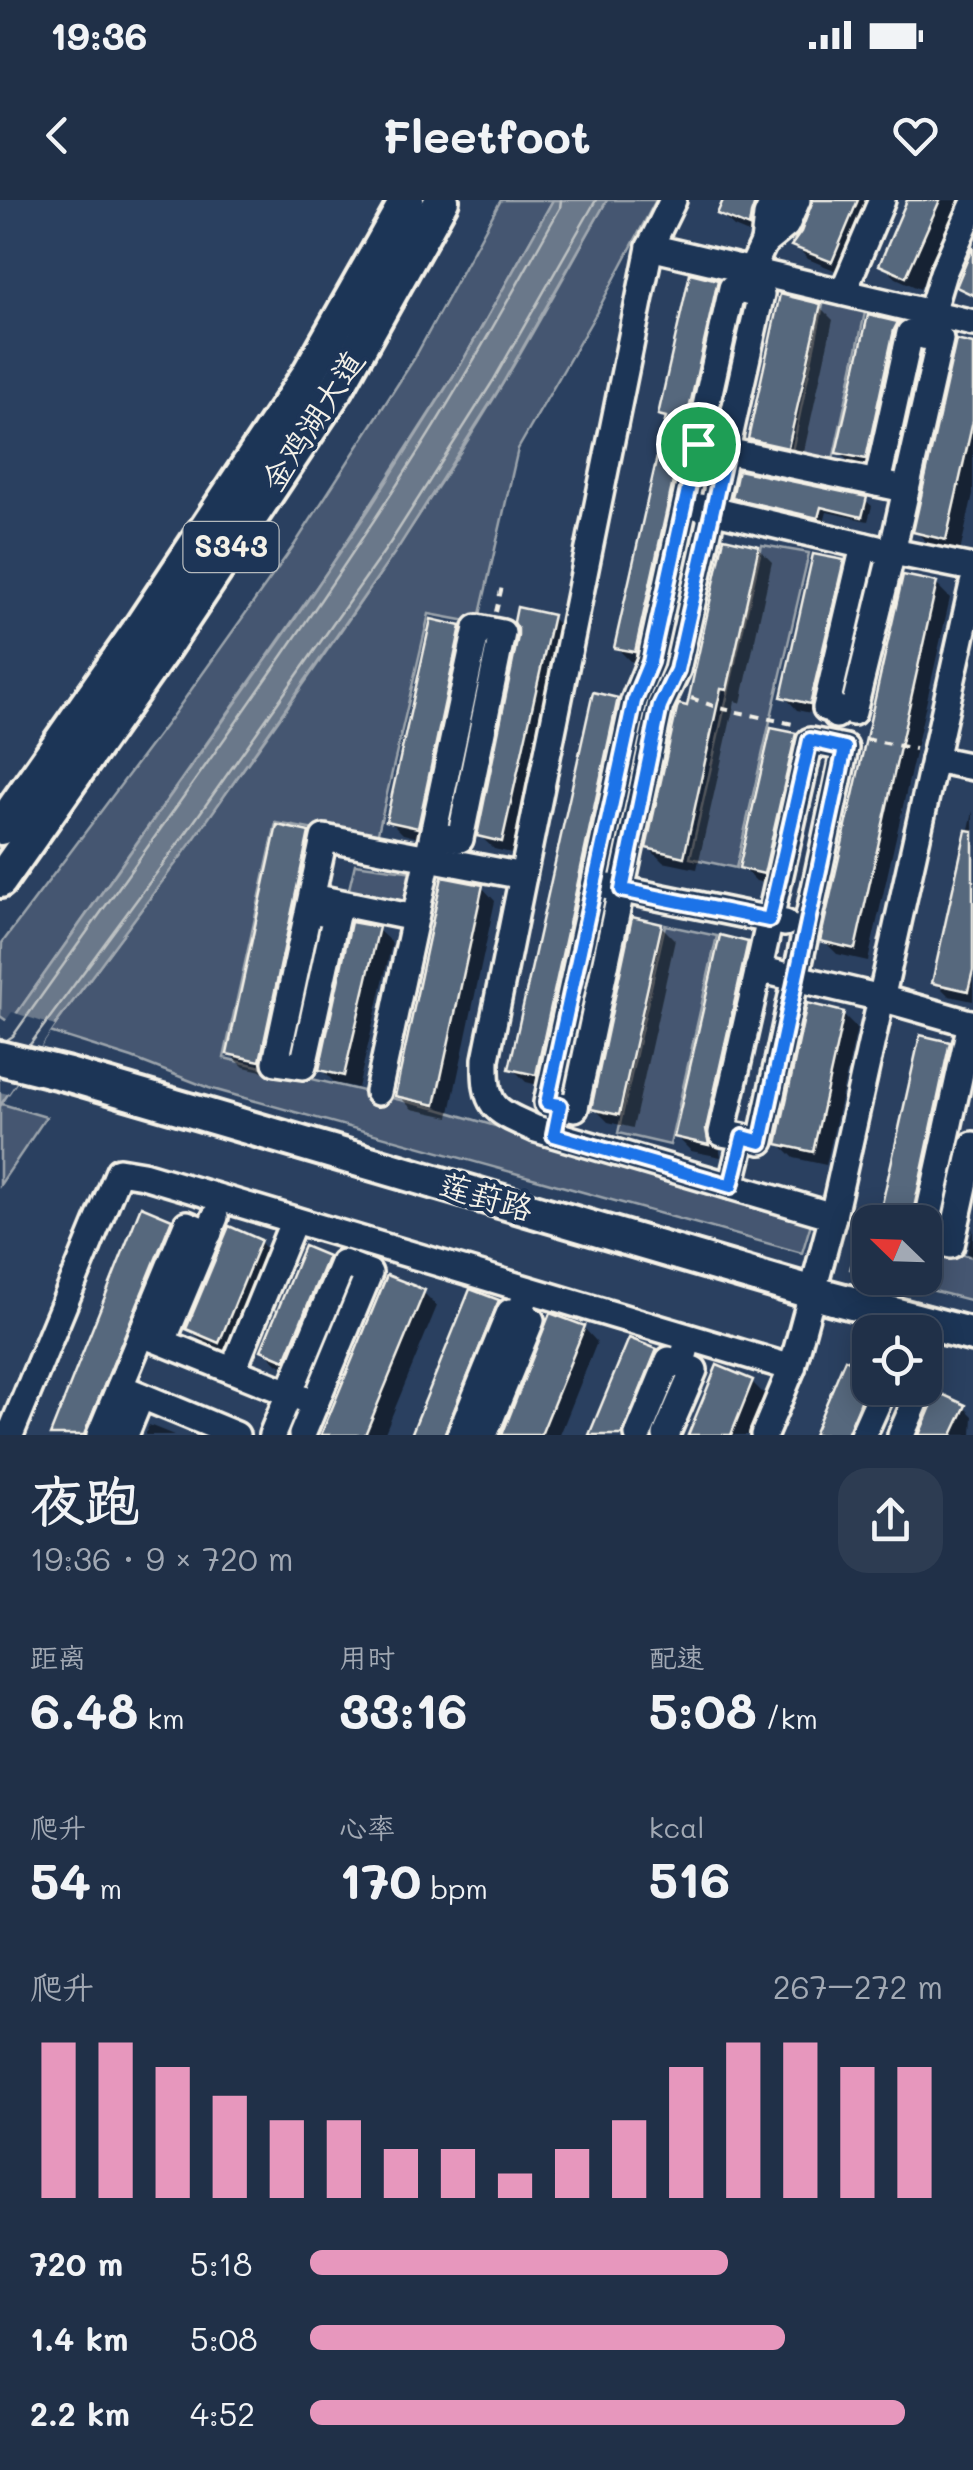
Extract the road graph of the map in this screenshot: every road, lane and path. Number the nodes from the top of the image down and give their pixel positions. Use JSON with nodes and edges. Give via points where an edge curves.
{"nodes":[{"id":1,"x":407,"y":200,"type":"edge"},
{"id":2,"x":442,"y":200,"type":"edge"},
{"id":3,"x":673,"y":200,"type":"edge"},
{"id":4,"x":774,"y":200,"type":"edge"},
{"id":5,"x":797,"y":200,"type":"edge"},
{"id":6,"x":882,"y":200,"type":"edge"},
{"id":7,"x":973,"y":206,"type":"edge"},
{"id":8,"x":764,"y":242,"type":"junction"},
{"id":9,"x":650,"y":248,"type":"junction"},
{"id":10,"x":749,"y":281,"type":"junction"},
{"id":11,"x":843,"y":292,"type":"junction"},
{"id":12,"x":973,"y":322,"type":"edge"},
{"id":13,"x":928,"y":325,"type":"junction"},
{"id":14,"x":698,"y":444,"type":"junction"},
{"id":15,"x":726,"y":451,"type":"junction"},
{"id":16,"x":876,"y":483,"type":"junction"},
{"id":17,"x":905,"y":489,"type":"junction"},
{"id":18,"x":684,"y":504,"type":"junction"},
{"id":19,"x":712,"y":510,"type":"junction"},
{"id":20,"x":864,"y":546,"type":"junction"},
{"id":21,"x":892,"y":552,"type":"junction"},
{"id":22,"x":973,"y":568,"type":"edge"},
{"id":23,"x":503,"y":582,"type":"dead end"},
{"id":24,"x":973,"y":584,"type":"edge"},
{"id":25,"x":492,"y":631,"type":"joint"},
{"id":26,"x":641,"y":682,"type":"junction"},
{"id":27,"x":667,"y":691,"type":"junction"},
{"id":28,"x":837,"y":710,"type":"junction"},
{"id":29,"x":828,"y":744,"type":"junction"},
{"id":30,"x":934,"y":759,"type":"junction"},
{"id":31,"x":973,"y":767,"type":"edge"},
{"id":32,"x":0,"y":828,"type":"edge"},
{"id":33,"x":431,"y":846,"type":"junction"},
{"id":34,"x":523,"y":876,"type":"junction"},
{"id":35,"x":0,"y":881,"type":"edge"},
{"id":36,"x":594,"y":884,"type":"junction"},
{"id":37,"x":622,"y":890,"type":"junction"},
{"id":38,"x":311,"y":903,"type":"junction"},
{"id":39,"x":416,"y":918,"type":"junction"},
{"id":40,"x":769,"y":920,"type":"junction"},
{"id":41,"x":807,"y":927,"type":"junction"},
{"id":42,"x":758,"y":968,"type":"junction"},
{"id":43,"x":796,"y":978,"type":"junction"},
{"id":44,"x":572,"y":989,"type":"junction"},
{"id":45,"x":599,"y":995,"type":"junction"},
{"id":46,"x":882,"y":998,"type":"junction"},
{"id":47,"x":972,"y":1024,"type":"edge"},
{"id":48,"x":0,"y":1058,"type":"edge"},
{"id":49,"x":378,"y":1092,"type":"dead end"},
{"id":50,"x":560,"y":1105,"type":"junction"},
{"id":51,"x":554,"y":1135,"type":"junction"},
{"id":52,"x":743,"y":1137,"type":"junction"},
{"id":53,"x":973,"y":1145,"type":"edge"},
{"id":54,"x":731,"y":1186,"type":"junction"},
{"id":55,"x":223,"y":1199,"type":"junction"},
{"id":56,"x":932,"y":1205,"type":"edge"},
{"id":57,"x":833,"y":1216,"type":"junction"},
{"id":58,"x":294,"y":1220,"type":"junction"},
{"id":59,"x":366,"y":1242,"type":"junction"},
{"id":60,"x":942,"y":1242,"type":"edge"},
{"id":61,"x":356,"y":1268,"type":"junction"},
{"id":62,"x":528,"y":1290,"type":"junction"},
{"id":63,"x":814,"y":1293,"type":"junction"},
{"id":64,"x":518,"y":1315,"type":"junction"},
{"id":65,"x":973,"y":1335,"type":"edge"},
{"id":66,"x":153,"y":1338,"type":"junction"},
{"id":67,"x":689,"y":1338,"type":"junction"},
{"id":68,"x":681,"y":1365,"type":"junction"},
{"id":69,"x":792,"y":1368,"type":"junction"},
{"id":70,"x":233,"y":1370,"type":"junction"},
{"id":71,"x":130,"y":1392,"type":"junction"},
{"id":72,"x":289,"y":1392,"type":"junction"},
{"id":73,"x":315,"y":1404,"type":"junction"},
{"id":74,"x":877,"y":1405,"type":"edge"},
{"id":75,"x":914,"y":1405,"type":"edge"},
{"id":76,"x":10,"y":1435,"type":"edge"},
{"id":77,"x":100,"y":1435,"type":"edge"},
{"id":78,"x":125,"y":1435,"type":"edge"},
{"id":79,"x":236,"y":1435,"type":"edge"},
{"id":80,"x":272,"y":1435,"type":"edge"},
{"id":81,"x":302,"y":1435,"type":"edge"},
{"id":82,"x":460,"y":1435,"type":"edge"},
{"id":83,"x":484,"y":1435,"type":"edge"},
{"id":84,"x":638,"y":1435,"type":"edge"},
{"id":85,"x":666,"y":1435,"type":"edge"},
{"id":86,"x":764,"y":1435,"type":"edge"},
{"id":87,"x":864,"y":1435,"type":"edge"},
{"id":88,"x":901,"y":1435,"type":"edge"}],
"edges":[{"from":1,"to":32,"type":"main road","name":"金鸡湖大道","number":"S343","via":[[308,375]]},
{"from":2,"to":35,"type":"main road","name":"金鸡湖大道","number":"S343","via":[[336,388]]},
{"from":3,"to":9,"type":"street"},
{"from":4,"to":8,"type":"street"},
{"from":5,"to":8,"type":"street","via":[[786,225]]},
{"from":6,"to":11,"type":"street"},
{"from":7,"to":13,"type":"street"},
{"from":8,"to":10,"type":"street"},
{"from":9,"to":10,"type":"street"},
{"from":9,"to":34,"type":"street"},
{"from":10,"to":11,"type":"street"},
{"from":10,"to":14,"type":"street","via":[[732,288]]},
{"from":10,"to":15,"type":"street","via":[[761,294]]},
{"from":11,"to":13,"type":"street"},
{"from":12,"to":13,"type":"street"},
{"from":13,"to":16,"type":"street","via":[[910,333]]},
{"from":13,"to":17,"type":"street","via":[[940,339]]},
{"from":14,"to":15,"type":"street"},
{"from":14,"to":18,"type":"street"},
{"from":15,"to":16,"type":"street"},
{"from":15,"to":19,"type":"street"},
{"from":16,"to":17,"type":"street"},
{"from":17,"to":21,"type":"street"},
{"from":18,"to":19,"type":"street"},
{"from":18,"to":26,"type":"street"},
{"from":19,"to":20,"type":"street"},
{"from":19,"to":27,"type":"street"},
{"from":20,"to":21,"type":"street"},
{"from":20,"to":28,"type":"street","via":[[826,708]]},
{"from":21,"to":22,"type":"street"},
{"from":21,"to":28,"type":"street","via":[[852,712]]},
{"from":23,"to":25,"type":"path"},
{"from":24,"to":30,"type":"street"},
{"from":25,"to":33,"type":"street","via":[[502,633],[460,839]]},
{"from":26,"to":27,"type":"street"},
{"from":26,"to":36,"type":"street"},
{"from":27,"to":37,"type":"street"},
{"from":28,"to":29,"type":"street"},
{"from":29,"to":40,"type":"street","via":[[810,740]]},
{"from":29,"to":41,"type":"street","via":[[845,748]]},
{"from":30,"to":31,"type":"street"},
{"from":30,"to":46,"type":"street"},
{"from":33,"to":34,"type":"street"},
{"from":33,"to":38,"type":"street","via":[[324,838]]},
{"from":33,"to":39,"type":"street"},
{"from":34,"to":51,"type":"street","via":[[485,1089],[507,1116]]},
{"from":36,"to":37,"type":"street"},
{"from":36,"to":44,"type":"street"},
{"from":37,"to":40,"type":"street"},
{"from":37,"to":45,"type":"street"},
{"from":38,"to":38,"type":"street","via":[[336,914],[303,1066],[276,1062]]},
{"from":38,"to":39,"type":"street"},
{"from":39,"to":49,"type":"street"},
{"from":40,"to":41,"type":"street"},
{"from":40,"to":42,"type":"street"},
{"from":41,"to":43,"type":"street"},
{"from":42,"to":43,"type":"street"},
{"from":42,"to":52,"type":"street","via":[[722,1133]]},
{"from":43,"to":46,"type":"street"},
{"from":43,"to":52,"type":"street","via":[[761,1142]]},
{"from":44,"to":45,"type":"street"},
{"from":44,"to":50,"type":"street","via":[[547,1103]]},
{"from":45,"to":50,"type":"street","via":[[575,1108]]},
{"from":46,"to":47,"type":"street"},
{"from":46,"to":57,"type":"street"},
{"from":47,"to":56,"type":"street"},
{"from":48,"to":63,"type":"main road","name":"莲葑路"},
{"from":50,"to":51,"type":"street"},
{"from":51,"to":54,"type":"street"},
{"from":52,"to":54,"type":"street"},
{"from":53,"to":60,"type":"street","via":[[951,1245]]},
{"from":54,"to":57,"type":"street"},
{"from":55,"to":58,"type":"street"},
{"from":55,"to":66,"type":"street","via":[[209,1233],[187,1224]]},
{"from":55,"to":76,"type":"street","via":[[119,1171]]},
{"from":57,"to":63,"type":"street"},
{"from":58,"to":59,"type":"street"},
{"from":58,"to":70,"type":"street"},
{"from":59,"to":61,"type":"street"},
{"from":59,"to":62,"type":"street"},
{"from":61,"to":72,"type":"street","via":[[343,1262]]},
{"from":61,"to":73,"type":"street","via":[[369,1273]]},
{"from":62,"to":64,"type":"street"},
{"from":62,"to":67,"type":"street"},
{"from":63,"to":65,"type":"main road","name":"莲葑路"},
{"from":63,"to":69,"type":"street"},
{"from":64,"to":82,"type":"street","via":[[510,1312]]},
{"from":64,"to":83,"type":"street","via":[[531,1320]]},
{"from":66,"to":70,"type":"street"},
{"from":66,"to":71,"type":"street"},
{"from":67,"to":68,"type":"street"},
{"from":67,"to":69,"type":"street"},
{"from":68,"to":84,"type":"street","via":[[669,1360]]},
{"from":68,"to":85,"type":"street","via":[[694,1370]]},
{"from":69,"to":86,"type":"street"},
{"from":70,"to":72,"type":"street"},
{"from":71,"to":77,"type":"street"},
{"from":71,"to":78,"type":"street"},
{"from":71,"to":79,"type":"street"},
{"from":72,"to":73,"type":"street"},
{"from":72,"to":80,"type":"street"},
{"from":73,"to":81,"type":"street"},
{"from":74,"to":87,"type":"street"},
{"from":75,"to":88,"type":"street"}]}
